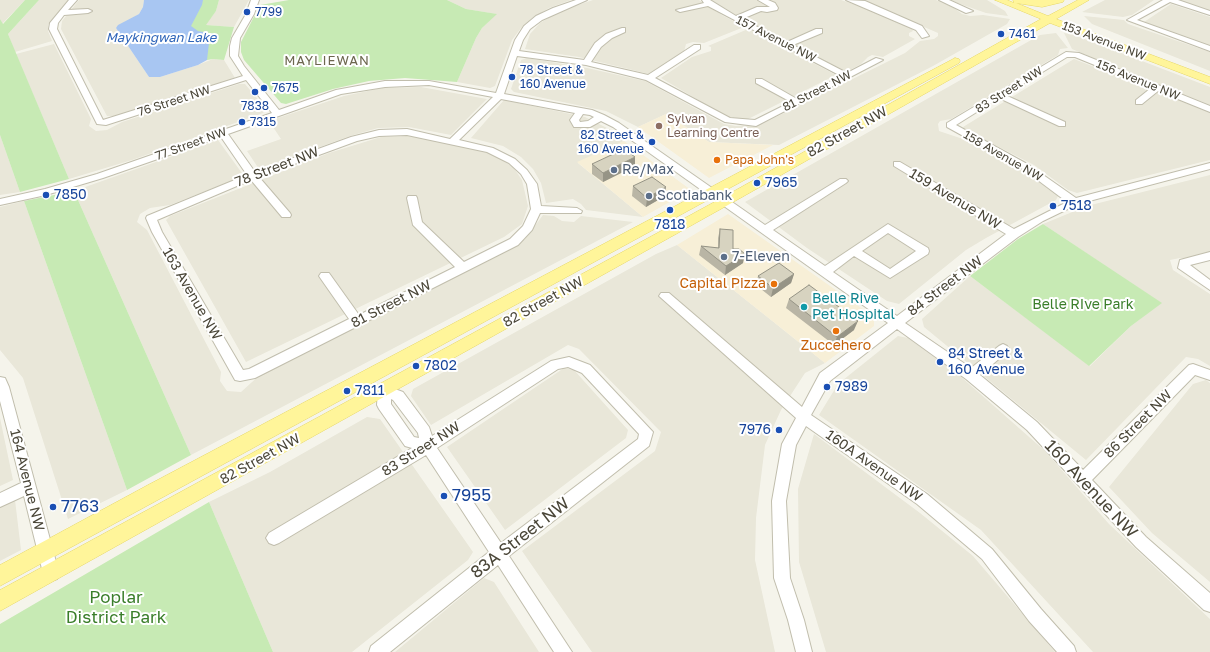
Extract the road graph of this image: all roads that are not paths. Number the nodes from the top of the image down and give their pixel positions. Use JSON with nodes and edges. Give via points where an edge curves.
{"nodes":[{"id":1,"x":73,"y":0,"type":"edge"},
{"id":2,"x":255,"y":0,"type":"edge"},
{"id":3,"x":583,"y":0,"type":"edge"},
{"id":4,"x":762,"y":0,"type":"edge"},
{"id":5,"x":850,"y":0,"type":"edge"},
{"id":6,"x":943,"y":0,"type":"edge"},
{"id":7,"x":992,"y":0,"type":"edge"},
{"id":8,"x":999,"y":0,"type":"edge"},
{"id":9,"x":1012,"y":0,"type":"edge"},
{"id":10,"x":1015,"y":0,"type":"edge"},
{"id":11,"x":1060,"y":0,"type":"edge"},
{"id":12,"x":1085,"y":0,"type":"edge"},
{"id":13,"x":1169,"y":0,"type":"edge"},
{"id":14,"x":754,"y":1,"type":"edge"},
{"id":15,"x":707,"y":2,"type":"edge"},
{"id":16,"x":1072,"y":2,"type":"edge"},
{"id":17,"x":862,"y":3,"type":"junction"},
{"id":18,"x":854,"y":8,"type":"dead end"},
{"id":19,"x":760,"y":9,"type":"junction"},
{"id":20,"x":680,"y":10,"type":"dead end"},
{"id":21,"x":88,"y":11,"type":"dead end"},
{"id":22,"x":969,"y":11,"type":"dead end"},
{"id":23,"x":62,"y":13,"type":"junction"},
{"id":24,"x":1210,"y":14,"type":"edge"},
{"id":25,"x":1047,"y":16,"type":"junction"},
{"id":26,"x":736,"y":18,"type":"junction"},
{"id":27,"x":1018,"y":23,"type":"junction"},
{"id":28,"x":622,"y":30,"type":"dead end"},
{"id":29,"x":819,"y":31,"type":"dead end"},
{"id":30,"x":925,"y":36,"type":"dead end"},
{"id":31,"x":1100,"y":39,"type":"junction"},
{"id":32,"x":787,"y":45,"type":"junction"},
{"id":33,"x":697,"y":47,"type":"dead end"},
{"id":34,"x":1210,"y":49,"type":"edge"},
{"id":35,"x":514,"y":53,"type":"junction"},
{"id":36,"x":1066,"y":54,"type":"joint"},
{"id":37,"x":981,"y":57,"type":"junction"},
{"id":38,"x":879,"y":60,"type":"dead end"},
{"id":39,"x":586,"y":63,"type":"junction"},
{"id":40,"x":1178,"y":63,"type":"junction"},
{"id":41,"x":847,"y":76,"type":"junction"},
{"id":42,"x":1210,"y":76,"type":"edge"},
{"id":43,"x":248,"y":77,"type":"junction"},
{"id":44,"x":649,"y":78,"type":"junction"},
{"id":45,"x":759,"y":81,"type":"dead end"},
{"id":46,"x":1210,"y":82,"type":"edge"},
{"id":47,"x":429,"y":83,"type":"joint"},
{"id":48,"x":1157,"y":88,"type":"junction"},
{"id":49,"x":500,"y":95,"type":"junction"},
{"id":50,"x":1001,"y":96,"type":"junction"},
{"id":51,"x":797,"y":102,"type":"junction"},
{"id":52,"x":1138,"y":102,"type":"dead end"},
{"id":53,"x":1210,"y":109,"type":"edge"},
{"id":54,"x":581,"y":111,"type":"junction"},
{"id":55,"x":278,"y":113,"type":"junction"},
{"id":56,"x":601,"y":117,"type":"junction"},
{"id":57,"x":1062,"y":124,"type":"dead end"},
{"id":58,"x":950,"y":125,"type":"joint"},
{"id":59,"x":222,"y":133,"type":"junction"},
{"id":60,"x":453,"y":142,"type":"junction"},
{"id":61,"x":897,"y":164,"type":"dead end"},
{"id":62,"x":1210,"y":166,"type":"edge"},
{"id":63,"x":253,"y":176,"type":"junction"},
{"id":64,"x":843,"y":181,"type":"dead end"},
{"id":65,"x":709,"y":192,"type":"junction"},
{"id":66,"x":412,"y":198,"type":"dead end"},
{"id":67,"x":0,"y":202,"type":"edge"},
{"id":68,"x":724,"y":202,"type":"junction"},
{"id":69,"x":1074,"y":202,"type":"junction"},
{"id":70,"x":536,"y":209,"type":"junction"},
{"id":71,"x":577,"y":211,"type":"dead end"},
{"id":72,"x":286,"y":215,"type":"dead end"},
{"id":73,"x":152,"y":218,"type":"joint"},
{"id":74,"x":765,"y":230,"type":"junction"},
{"id":75,"x":1014,"y":234,"type":"junction"},
{"id":76,"x":854,"y":250,"type":"junction"},
{"id":77,"x":1210,"y":256,"type":"edge"},
{"id":78,"x":463,"y":268,"type":"junction"},
{"id":79,"x":825,"y":272,"type":"junction"},
{"id":80,"x":325,"y":276,"type":"dead end"},
{"id":81,"x":1210,"y":286,"type":"edge"},
{"id":82,"x":665,"y":296,"type":"dead end"},
{"id":83,"x":357,"y":321,"type":"junction"},
{"id":84,"x":897,"y":322,"type":"junction"},
{"id":85,"x":1003,"y":349,"type":"dead end"},
{"id":86,"x":235,"y":369,"type":"joint"},
{"id":87,"x":373,"y":375,"type":"junction"},
{"id":88,"x":971,"y":375,"type":"junction"},
{"id":89,"x":1210,"y":376,"type":"edge"},
{"id":90,"x":1,"y":386,"type":"edge"},
{"id":91,"x":384,"y":390,"type":"junction"},
{"id":92,"x":804,"y":417,"type":"junction"},
{"id":93,"x":634,"y":420,"type":"joint"},
{"id":94,"x":428,"y":446,"type":"junction"},
{"id":95,"x":1083,"y":479,"type":"junction"},
{"id":96,"x":28,"y":486,"type":"junction"},
{"id":97,"x":0,"y":500,"type":"edge"},
{"id":98,"x":274,"y":538,"type":"dead end"},
{"id":99,"x":45,"y":551,"type":"junction"},
{"id":100,"x":499,"y":554,"type":"junction"},
{"id":101,"x":51,"y":573,"type":"junction"},
{"id":102,"x":0,"y":576,"type":"edge"},
{"id":103,"x":0,"y":601,"type":"edge"},
{"id":104,"x":1210,"y":604,"type":"edge"},
{"id":105,"x":377,"y":652,"type":"edge"},
{"id":106,"x":564,"y":652,"type":"edge"},
{"id":107,"x":804,"y":652,"type":"edge"},
{"id":108,"x":1068,"y":652,"type":"edge"}],
"edges":[{"from":1,"to":23,"type":"street"},
{"from":2,"to":43,"type":"street","via":[[234,46],[237,62]]},
{"from":3,"to":35,"type":"street","via":[[539,18],[527,28]]},
{"from":4,"to":19,"type":"street","via":[[774,8]]},
{"from":5,"to":17,"type":"street"},
{"from":6,"to":22,"type":"street"},
{"from":7,"to":27,"type":"main road","via":[[1013,10]]},
{"from":8,"to":25,"type":"main road","name":"153 Avenue NW"},
{"from":9,"to":25,"type":"main road","name":"153 Avenue NW"},
{"from":10,"to":11,"type":"main road","via":[[1042,4]]},
{"from":12,"to":16,"type":"main road","name":"82 Street NW"},
{"from":13,"to":24,"type":"street"},
{"from":13,"to":34,"type":"street","via":[[1131,20]]},
{"from":14,"to":19,"type":"street"},
{"from":15,"to":20,"type":"street"},
{"from":15,"to":26,"type":"street","name":"157 Avenue NW"},
{"from":16,"to":25,"type":"main road","name":"82 Street NW"},
{"from":16,"to":40,"type":"main road","via":[[1074,14],[1081,22]]},
{"from":17,"to":18,"type":"street"},
{"from":17,"to":30,"type":"street","via":[[919,28]]},
{"from":19,"to":26,"type":"street"},
{"from":21,"to":23,"type":"street"},
{"from":23,"to":43,"type":"street","name":"76 Street NW","via":[[53,29],[100,122],[115,120]]},
{"from":25,"to":27,"type":"main road","name":"82 Street NW"},
{"from":25,"to":31,"type":"main road","name":"153 Avenue NW"},
{"from":25,"to":37,"type":"main road","name":"82 Street NW"},
{"from":25,"to":40,"type":"main road","name":"153 Avenue NW"},
{"from":26,"to":32,"type":"street","name":"157 Avenue NW"},
{"from":27,"to":65,"type":"main road","name":"82 Street NW"},
{"from":28,"to":39,"type":"street","via":[[598,45]]},
{"from":29,"to":32,"type":"street"},
{"from":31,"to":37,"type":"main road","via":[[1058,29],[1044,30]]},
{"from":31,"to":46,"type":"main road","name":"153 Avenue NW"},
{"from":32,"to":41,"type":"street","name":"157 Avenue NW"},
{"from":33,"to":44,"type":"street"},
{"from":35,"to":39,"type":"street"},
{"from":35,"to":49,"type":"street"},
{"from":36,"to":48,"type":"street","name":"156 Avenue NW","via":[[1076,55]]},
{"from":36,"to":50,"type":"street","name":"83 Street NW"},
{"from":37,"to":68,"type":"main road","name":"82 Street NW"},
{"from":38,"to":41,"type":"street","name":"81 Street NW"},
{"from":39,"to":44,"type":"street"},
{"from":40,"to":42,"type":"main road","name":"153 Avenue NW"},
{"from":41,"to":51,"type":"street","name":"81 Street NW"},
{"from":43,"to":55,"type":"street"},
{"from":44,"to":51,"type":"street","name":"81 Street NW","via":[[728,120],[756,123]]},
{"from":45,"to":51,"type":"street"},
{"from":47,"to":49,"type":"street","name":"160 Avenue NW"},
{"from":47,"to":55,"type":"street","name":"77 Street NW","via":[[386,84],[358,88]]},
{"from":48,"to":52,"type":"street"},
{"from":48,"to":53,"type":"street","name":"156 Avenue NW"},
{"from":49,"to":54,"type":"street","name":"160 Avenue NW"},
{"from":49,"to":60,"type":"street"},
{"from":50,"to":57,"type":"street"},
{"from":50,"to":58,"type":"street","name":"83 Street NW"},
{"from":54,"to":56,"type":"street","name":"160 Avenue NW"},
{"from":54,"to":56,"type":"street","via":[[574,120],[577,125],[590,124]]},
{"from":55,"to":59,"type":"street","name":"77 Street NW"},
{"from":56,"to":65,"type":"street","name":"160 Avenue NW"},
{"from":58,"to":69,"type":"street","name":"158 Avenue NW","via":[[1026,167]]},
{"from":59,"to":63,"type":"street"},
{"from":59,"to":67,"type":"street","name":"77 Street NW","via":[[100,176]]},
{"from":60,"to":63,"type":"street","name":"78 Street NW","via":[[407,132],[379,133],[354,139]]},
{"from":60,"to":70,"type":"street","name":"78 Street NW","via":[[490,150],[512,161],[532,184]]},
{"from":61,"to":75,"type":"street","name":"159 Avenue NW"},
{"from":62,"to":69,"type":"street","name":"84 Street NW"},
{"from":63,"to":72,"type":"street"},
{"from":63,"to":73,"type":"street","name":"78 Street NW"},
{"from":64,"to":74,"type":"street"},
{"from":65,"to":68,"type":"street","name":"160 Avenue NW"},
{"from":65,"to":87,"type":"main road","name":"82 Street NW"},
{"from":66,"to":78,"type":"street","via":[[417,223]]},
{"from":68,"to":74,"type":"street","name":"160 Avenue NW"},
{"from":68,"to":91,"type":"main road","name":"82 Street NW"},
{"from":69,"to":75,"type":"street","name":"84 Street NW"},
{"from":70,"to":71,"type":"street"},
{"from":70,"to":78,"type":"street","name":"81 Street NW","via":[[528,228],[514,242]]},
{"from":73,"to":86,"type":"street","name":"163 Avenue NW","via":[[157,232]]},
{"from":74,"to":79,"type":"street","name":"160 Avenue NW"},
{"from":75,"to":84,"type":"street","name":"84 Street NW"},
{"from":76,"to":76,"type":"street","via":[[888,228],[924,251],[890,274]]},
{"from":76,"to":79,"type":"street"},
{"from":77,"to":81,"type":"street","via":[[1184,263],[1184,268]]},
{"from":78,"to":83,"type":"street","name":"81 Street NW"},
{"from":79,"to":84,"type":"street","name":"160 Avenue NW"},
{"from":80,"to":83,"type":"street"},
{"from":82,"to":92,"type":"street","name":"160A Avenue NW"},
{"from":83,"to":86,"type":"street","name":"81 Street NW","via":[[251,374],[240,376]]},
{"from":84,"to":88,"type":"street","name":"160 Avenue NW"},
{"from":84,"to":92,"type":"street","name":"84 Street NW","via":[[825,377]]},
{"from":85,"to":88,"type":"street"},
{"from":87,"to":91,"type":"main road"},
{"from":87,"to":99,"type":"main road","name":"82 Street NW"},
{"from":88,"to":95,"type":"street","name":"160 Avenue NW","via":[[1032,426]]},
{"from":89,"to":95,"type":"street","name":"86 Street NW","via":[[1193,369]]},
{"from":90,"to":96,"type":"street","name":"164 Avenue NW"},
{"from":91,"to":94,"type":"street","via":[[384,405],[410,442]]},
{"from":91,"to":101,"type":"main road","name":"82 Street NW"},
{"from":92,"to":107,"type":"street","name":"84 Street NW","via":[[789,444],[779,500],[782,578]]},
{"from":92,"to":108,"type":"street","name":"160A Avenue NW","via":[[922,499],[986,554]]},
{"from":93,"to":94,"type":"street","name":"83 Street NW","via":[[586,369],[569,362],[555,365]]},
{"from":93,"to":100,"type":"street","name":"83A Street NW","via":[[646,432],[644,442]]},
{"from":94,"to":98,"type":"street","name":"83 Street NW"},
{"from":94,"to":100,"type":"street"},
{"from":95,"to":104,"type":"street","name":"160 Avenue NW","via":[[1142,542]]},
{"from":96,"to":97,"type":"street"},
{"from":96,"to":99,"type":"street","name":"164 Avenue NW"},
{"from":99,"to":101,"type":"street","name":"164 Avenue NW"},
{"from":99,"to":102,"type":"main road","name":"82 Street NW"},
{"from":100,"to":105,"type":"street","name":"83A Street NW"},
{"from":100,"to":106,"type":"street"},
{"from":101,"to":103,"type":"main road","name":"82 Street NW"}]}
